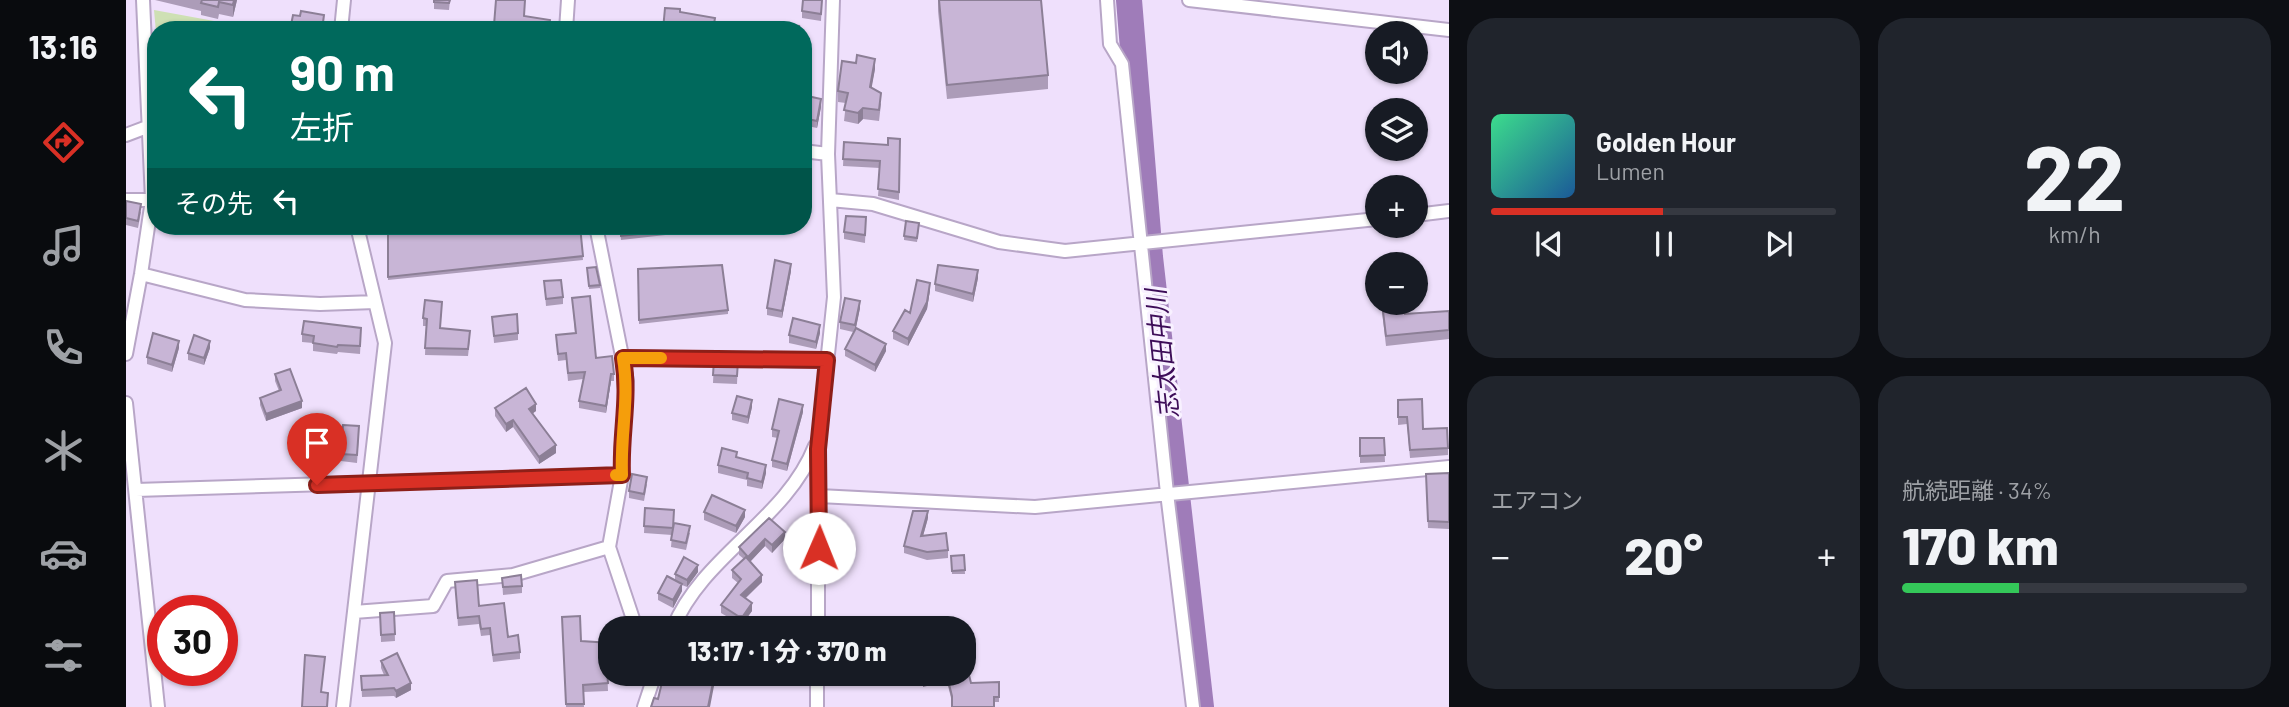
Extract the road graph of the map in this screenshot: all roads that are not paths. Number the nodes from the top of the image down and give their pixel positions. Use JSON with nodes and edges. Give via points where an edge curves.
{"nodes":[{"id":1,"x":144,"y":0,"type":"edge"},
{"id":2,"x":344,"y":0,"type":"edge"},
{"id":3,"x":568,"y":0,"type":"edge"},
{"id":4,"x":834,"y":0,"type":"edge"},
{"id":5,"x":1107,"y":0,"type":"edge"},
{"id":6,"x":1188,"y":0,"type":"edge"},
{"id":7,"x":1244,"y":3,"type":"edge"},
{"id":8,"x":342,"y":21,"type":"edge"},
{"id":9,"x":567,"y":21,"type":"edge"},
{"id":10,"x":1449,"y":30,"type":"edge"},
{"id":11,"x":147,"y":42,"type":"edge"},
{"id":12,"x":147,"y":127,"type":"edge"},
{"id":13,"x":126,"y":135,"type":"edge"},
{"id":14,"x":812,"y":153,"type":"edge"},
{"id":15,"x":828,"y":154,"type":"junction"},
{"id":16,"x":126,"y":200,"type":"edge"},
{"id":17,"x":147,"y":200,"type":"edge"},
{"id":18,"x":830,"y":200,"type":"junction"},
{"id":19,"x":1449,"y":211,"type":"edge"},
{"id":20,"x":1428,"y":214,"type":"edge"},
{"id":21,"x":1365,"y":220,"type":"edge"},
{"id":22,"x":147,"y":234,"type":"edge"},
{"id":23,"x":359,"y":235,"type":"edge"},
{"id":24,"x":598,"y":235,"type":"edge"},
{"id":25,"x":1141,"y":244,"type":"junction"},
{"id":26,"x":141,"y":274,"type":"junction"},
{"id":27,"x":375,"y":302,"type":"junction"},
{"id":28,"x":126,"y":354,"type":"edge"},
{"id":29,"x":623,"y":358,"type":"junction"},
{"id":30,"x":827,"y":360,"type":"junction"},
{"id":31,"x":126,"y":403,"type":"edge"},
{"id":32,"x":128,"y":435,"type":"edge"},
{"id":33,"x":820,"y":436,"type":"junction"},
{"id":34,"x":1449,"y":467,"type":"edge"},
{"id":35,"x":622,"y":475,"type":"junction"},
{"id":36,"x":369,"y":484,"type":"junction"},
{"id":37,"x":136,"y":490,"type":"junction"},
{"id":38,"x":1167,"y":493,"type":"junction"},
{"id":39,"x":819,"y":496,"type":"junction"},
{"id":40,"x":609,"y":547,"type":"junction"},
{"id":41,"x":354,"y":612,"type":"junction"},
{"id":42,"x":632,"y":616,"type":"edge"},
{"id":43,"x":679,"y":616,"type":"edge"},
{"id":44,"x":818,"y":616,"type":"edge"},
{"id":45,"x":650,"y":686,"type":"edge"},
{"id":46,"x":817,"y":686,"type":"edge"},
{"id":47,"x":158,"y":707,"type":"edge"},
{"id":48,"x":343,"y":707,"type":"edge"},
{"id":49,"x":644,"y":707,"type":"edge"},
{"id":50,"x":817,"y":707,"type":"edge"},
{"id":51,"x":1193,"y":707,"type":"edge"}],
"edges":[{"from":1,"to":11,"type":"street"},
{"from":2,"to":8,"type":"street"},
{"from":3,"to":9,"type":"street"},
{"from":4,"to":15,"type":"street"},
{"from":5,"to":25,"type":"street","via":[[1110,44],[1122,64]]},
{"from":6,"to":7,"type":"street"},
{"from":7,"to":10,"type":"street"},
{"from":12,"to":13,"type":"street"},
{"from":14,"to":15,"type":"street"},
{"from":15,"to":18,"type":"street"},
{"from":16,"to":17,"type":"street"},
{"from":18,"to":25,"type":"street","via":[[873,204],[999,242],[1065,251]]},
{"from":18,"to":30,"type":"street","via":[[834,297]]},
{"from":19,"to":20,"type":"street"},
{"from":21,"to":25,"type":"street"},
{"from":22,"to":26,"type":"street"},
{"from":23,"to":27,"type":"street"},
{"from":24,"to":29,"type":"street"},
{"from":25,"to":38,"type":"street"},
{"from":26,"to":27,"type":"street","via":[[245,300]]},
{"from":26,"to":28,"type":"street"},
{"from":27,"to":36,"type":"street","via":[[385,343]]},
{"from":29,"to":30,"type":"street"},
{"from":29,"to":35,"type":"street","via":[[627,381]]},
{"from":30,"to":33,"type":"street"},
{"from":31,"to":32,"type":"street"},
{"from":32,"to":37,"type":"street"},
{"from":33,"to":39,"type":"street"},
{"from":33,"to":43,"type":"street","via":[[809,463],[773,511],[717,565]]},
{"from":34,"to":38,"type":"street"},
{"from":35,"to":36,"type":"street"},
{"from":35,"to":40,"type":"street"},
{"from":36,"to":37,"type":"street"},
{"from":36,"to":41,"type":"street"},
{"from":37,"to":47,"type":"street"},
{"from":38,"to":39,"type":"street","via":[[1035,507]]},
{"from":38,"to":51,"type":"street"},
{"from":39,"to":44,"type":"street"},
{"from":40,"to":41,"type":"street","via":[[513,575],[447,581],[433,606]]},
{"from":40,"to":42,"type":"street"},
{"from":41,"to":48,"type":"street"},
{"from":45,"to":49,"type":"street"},
{"from":46,"to":50,"type":"street"}]}
